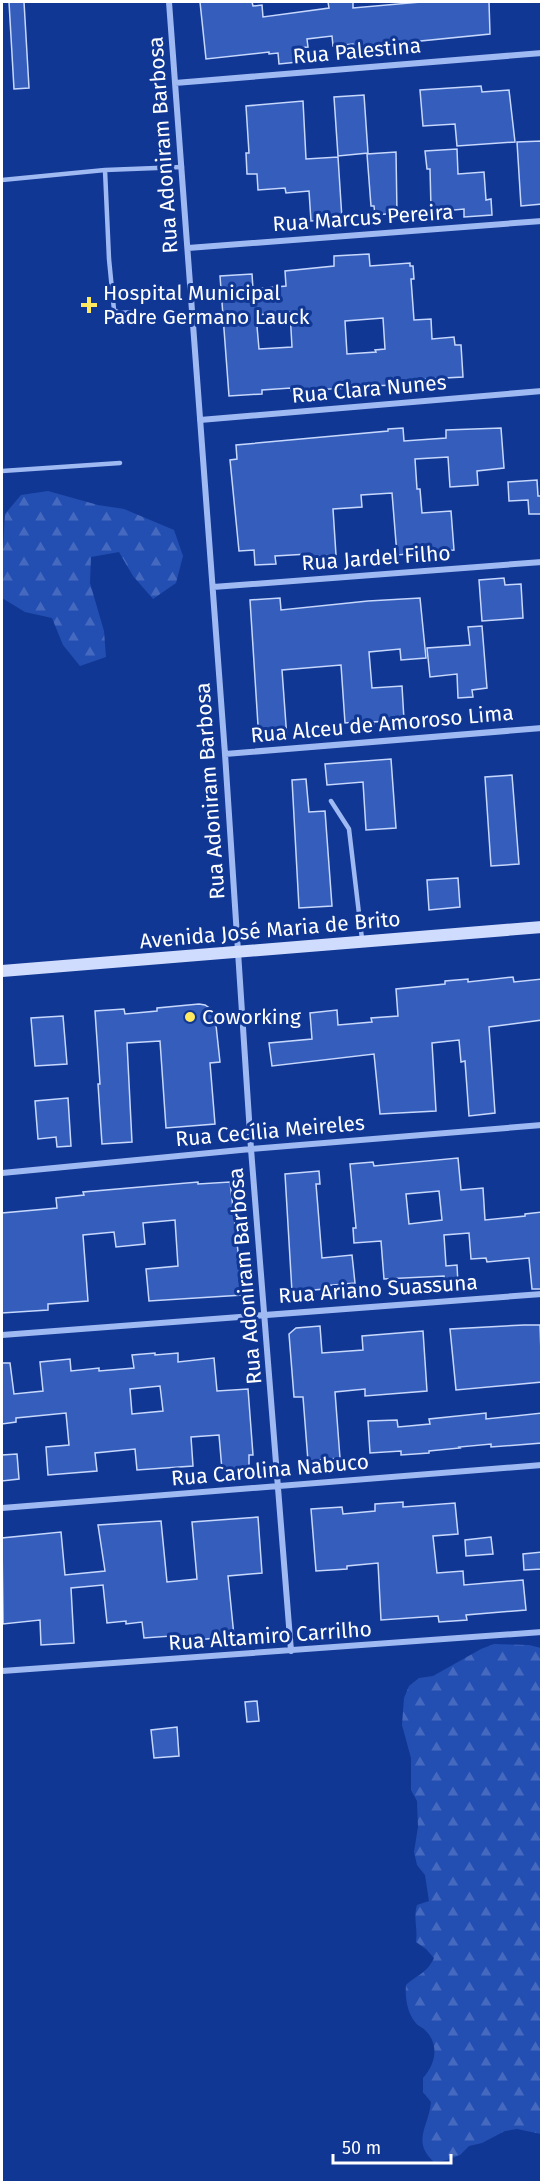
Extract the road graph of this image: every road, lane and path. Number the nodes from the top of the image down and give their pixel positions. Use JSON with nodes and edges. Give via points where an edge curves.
{"nodes":[{"id":1,"x":169,"y":2,"type":"edge"},
{"id":2,"x":542,"y":53,"type":"edge"},
{"id":3,"x":176,"y":83,"type":"junction"},
{"id":4,"x":182,"y":167,"type":"junction"},
{"id":5,"x":105,"y":170,"type":"junction"},
{"id":6,"x":2,"y":180,"type":"edge"},
{"id":7,"x":542,"y":220,"type":"edge"},
{"id":8,"x":188,"y":248,"type":"junction"},
{"id":9,"x":135,"y":312,"type":"dead end"},
{"id":10,"x":542,"y":391,"type":"edge"},
{"id":11,"x":200,"y":420,"type":"junction"},
{"id":12,"x":120,"y":463,"type":"dead end"},
{"id":13,"x":2,"y":471,"type":"edge"},
{"id":14,"x":542,"y":562,"type":"edge"},
{"id":15,"x":213,"y":587,"type":"junction"},
{"id":16,"x":542,"y":728,"type":"edge"},
{"id":17,"x":225,"y":754,"type":"junction"},
{"id":18,"x":331,"y":801,"type":"dead end"},
{"id":19,"x":542,"y":927,"type":"edge"},
{"id":20,"x":363,"y":942,"type":"junction"},
{"id":21,"x":238,"y":953,"type":"junction"},
{"id":22,"x":2,"y":971,"type":"edge"},
{"id":23,"x":542,"y":1125,"type":"edge"},
{"id":24,"x":251,"y":1149,"type":"junction"},
{"id":25,"x":2,"y":1173,"type":"edge"},
{"id":26,"x":542,"y":1294,"type":"edge"},
{"id":27,"x":265,"y":1314,"type":"junction"},
{"id":28,"x":2,"y":1335,"type":"edge"},
{"id":29,"x":542,"y":1465,"type":"edge"},
{"id":30,"x":278,"y":1486,"type":"junction"},
{"id":31,"x":2,"y":1508,"type":"edge"},
{"id":32,"x":542,"y":1632,"type":"edge"},
{"id":33,"x":291,"y":1651,"type":"junction"},
{"id":34,"x":2,"y":1671,"type":"edge"}],
"edges":[{"from":1,"to":3,"type":"street","name":"Rua Adoniram Barbosa"},
{"from":2,"to":3,"type":"street","name":"Rua Palestina"},
{"from":3,"to":4,"type":"street","name":"Rua Adoniram Barbosa"},
{"from":4,"to":5,"type":"lane"},
{"from":4,"to":8,"type":"street","name":"Rua Adoniram Barbosa"},
{"from":5,"to":6,"type":"lane"},
{"from":5,"to":9,"type":"lane","via":[[114,310]]},
{"from":7,"to":8,"type":"street","name":"Rua Marcus Pereira"},
{"from":8,"to":11,"type":"street","name":"Rua Adoniram Barbosa"},
{"from":10,"to":11,"type":"street","name":"Rua Clara Nunes"},
{"from":11,"to":15,"type":"street","name":"Rua Adoniram Barbosa"},
{"from":12,"to":13,"type":"lane"},
{"from":14,"to":15,"type":"street","name":"Rua Jardel Filho"},
{"from":15,"to":17,"type":"street","name":"Rua Adoniram Barbosa"},
{"from":16,"to":17,"type":"street","name":"Rua Alceu de Amoroso Lima"},
{"from":17,"to":21,"type":"street","name":"Rua Adoniram Barbosa"},
{"from":18,"to":20,"type":"lane","via":[[349,829]]},
{"from":19,"to":20,"type":"main road","name":"Avenida José Maria de Brito"},
{"from":20,"to":21,"type":"main road","name":"Avenida José Maria de Brito"},
{"from":21,"to":22,"type":"main road","name":"Avenida José Maria de Brito"},
{"from":21,"to":24,"type":"street","name":"Rua Adoniram Barbosa"},
{"from":23,"to":24,"type":"street","name":"Rua Cecília Meireles"},
{"from":24,"to":25,"type":"street","name":"Rua Cecília Meireles"},
{"from":24,"to":27,"type":"street","name":"Rua Adoniram Barbosa"},
{"from":26,"to":27,"type":"street","name":"Rua Ariano Suassuna"},
{"from":27,"to":28,"type":"street","name":"Rua Ariano Suassuna"},
{"from":27,"to":30,"type":"street","name":"Rua Adoniram Barbosa"},
{"from":29,"to":30,"type":"street","name":"Rua Carolina Nabuco"},
{"from":30,"to":31,"type":"street","name":"Rua Carolina Nabuco"},
{"from":30,"to":33,"type":"street","name":"Rua Adoniram Barbosa"},
{"from":32,"to":33,"type":"street","name":"Rua Altamiro Carrilho"},
{"from":33,"to":34,"type":"street","name":"Rua Altamiro Carrilho"}]}
